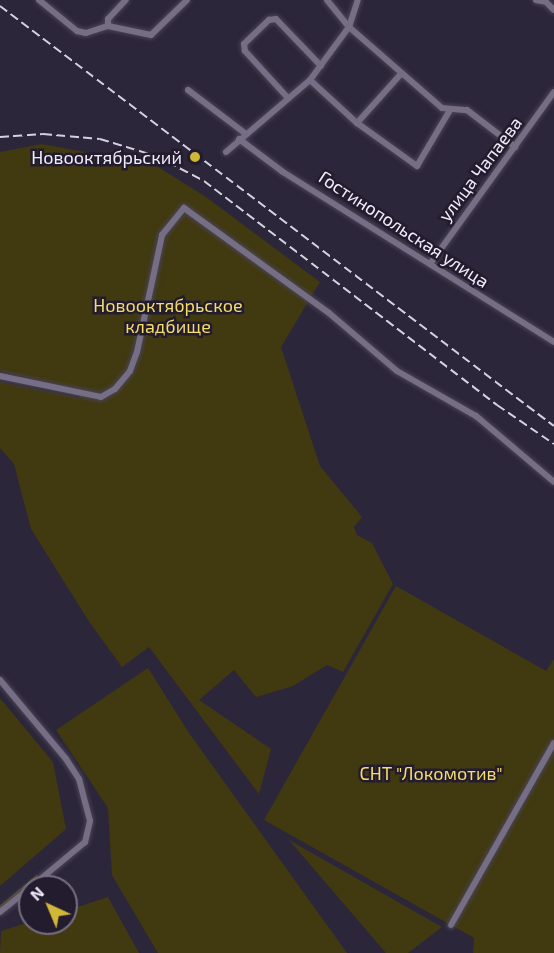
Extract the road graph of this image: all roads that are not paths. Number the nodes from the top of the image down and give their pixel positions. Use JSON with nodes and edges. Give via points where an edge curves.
{"nodes":[{"id":1,"x":39,"y":0,"type":"edge"},
{"id":2,"x":126,"y":0,"type":"edge"},
{"id":3,"x":187,"y":0,"type":"edge"},
{"id":4,"x":327,"y":0,"type":"edge"},
{"id":5,"x":358,"y":0,"type":"edge"},
{"id":6,"x":536,"y":0,"type":"edge"},
{"id":7,"x":554,"y":10,"type":"edge"},
{"id":8,"x":108,"y":26,"type":"junction"},
{"id":9,"x":349,"y":27,"type":"junction"},
{"id":10,"x":321,"y":66,"type":"junction"},
{"id":11,"x":400,"y":75,"type":"junction"},
{"id":12,"x":310,"y":80,"type":"junction"},
{"id":13,"x":188,"y":90,"type":"dead end"},
{"id":14,"x":554,"y":92,"type":"edge"},
{"id":15,"x":288,"y":98,"type":"junction"},
{"id":16,"x":450,"y":110,"type":"junction"},
{"id":17,"x":357,"y":123,"type":"junction"},
{"id":18,"x":246,"y":134,"type":"junction"},
{"id":19,"x":239,"y":139,"type":"junction"},
{"id":20,"x":515,"y":147,"type":"junction"},
{"id":21,"x":226,"y":152,"type":"dead end"},
{"id":22,"x":430,"y":264,"type":"junction"},
{"id":23,"x":554,"y":342,"type":"edge"},
{"id":24,"x":0,"y":376,"type":"edge"},
{"id":25,"x":554,"y":482,"type":"edge"},
{"id":26,"x":0,"y":680,"type":"edge"},
{"id":27,"x":554,"y":743,"type":"edge"},
{"id":28,"x":46,"y":875,"type":"edge"},
{"id":29,"x":18,"y":898,"type":"edge"},
{"id":30,"x":0,"y":912,"type":"edge"},
{"id":31,"x":451,"y":926,"type":"dead end"}],
"edges":[{"from":1,"to":8,"type":"street","via":[[77,32]]},
{"from":2,"to":8,"type":"street","via":[[108,19]]},
{"from":3,"to":8,"type":"street","via":[[151,35]]},
{"from":4,"to":9,"type":"street"},
{"from":5,"to":9,"type":"street"},
{"from":6,"to":7,"type":"street","via":[[546,2]]},
{"from":9,"to":10,"type":"street"},
{"from":9,"to":11,"type":"street"},
{"from":10,"to":12,"type":"street"},
{"from":10,"to":15,"type":"street","via":[[276,19],[269,20],[244,44],[245,51]]},
{"from":11,"to":16,"type":"street","via":[[441,108]]},
{"from":11,"to":17,"type":"street"},
{"from":12,"to":15,"type":"street"},
{"from":12,"to":17,"type":"street"},
{"from":13,"to":18,"type":"street"},
{"from":14,"to":20,"type":"street","name":"улица Чапаева"},
{"from":15,"to":18,"type":"street"},
{"from":16,"to":17,"type":"street","via":[[417,166]]},
{"from":16,"to":20,"type":"street","via":[[467,110]]},
{"from":18,"to":19,"type":"street"},
{"from":19,"to":21,"type":"street"},
{"from":19,"to":22,"type":"street","name":"Гостинопольская улица","via":[[283,172]]},
{"from":20,"to":22,"type":"street","name":"улица Чапаева"},
{"from":22,"to":23,"type":"street","name":"Гостинопольская улица"},
{"from":24,"to":25,"type":"street","via":[[101,397],[115,389],[130,371],[137,352],[162,235],[184,208],[330,313],[378,357],[476,416]]},
{"from":26,"to":28,"type":"street","via":[[79,779],[90,821],[85,842]]},
{"from":27,"to":31,"type":"street"},
{"from":29,"to":30,"type":"street"}]}
